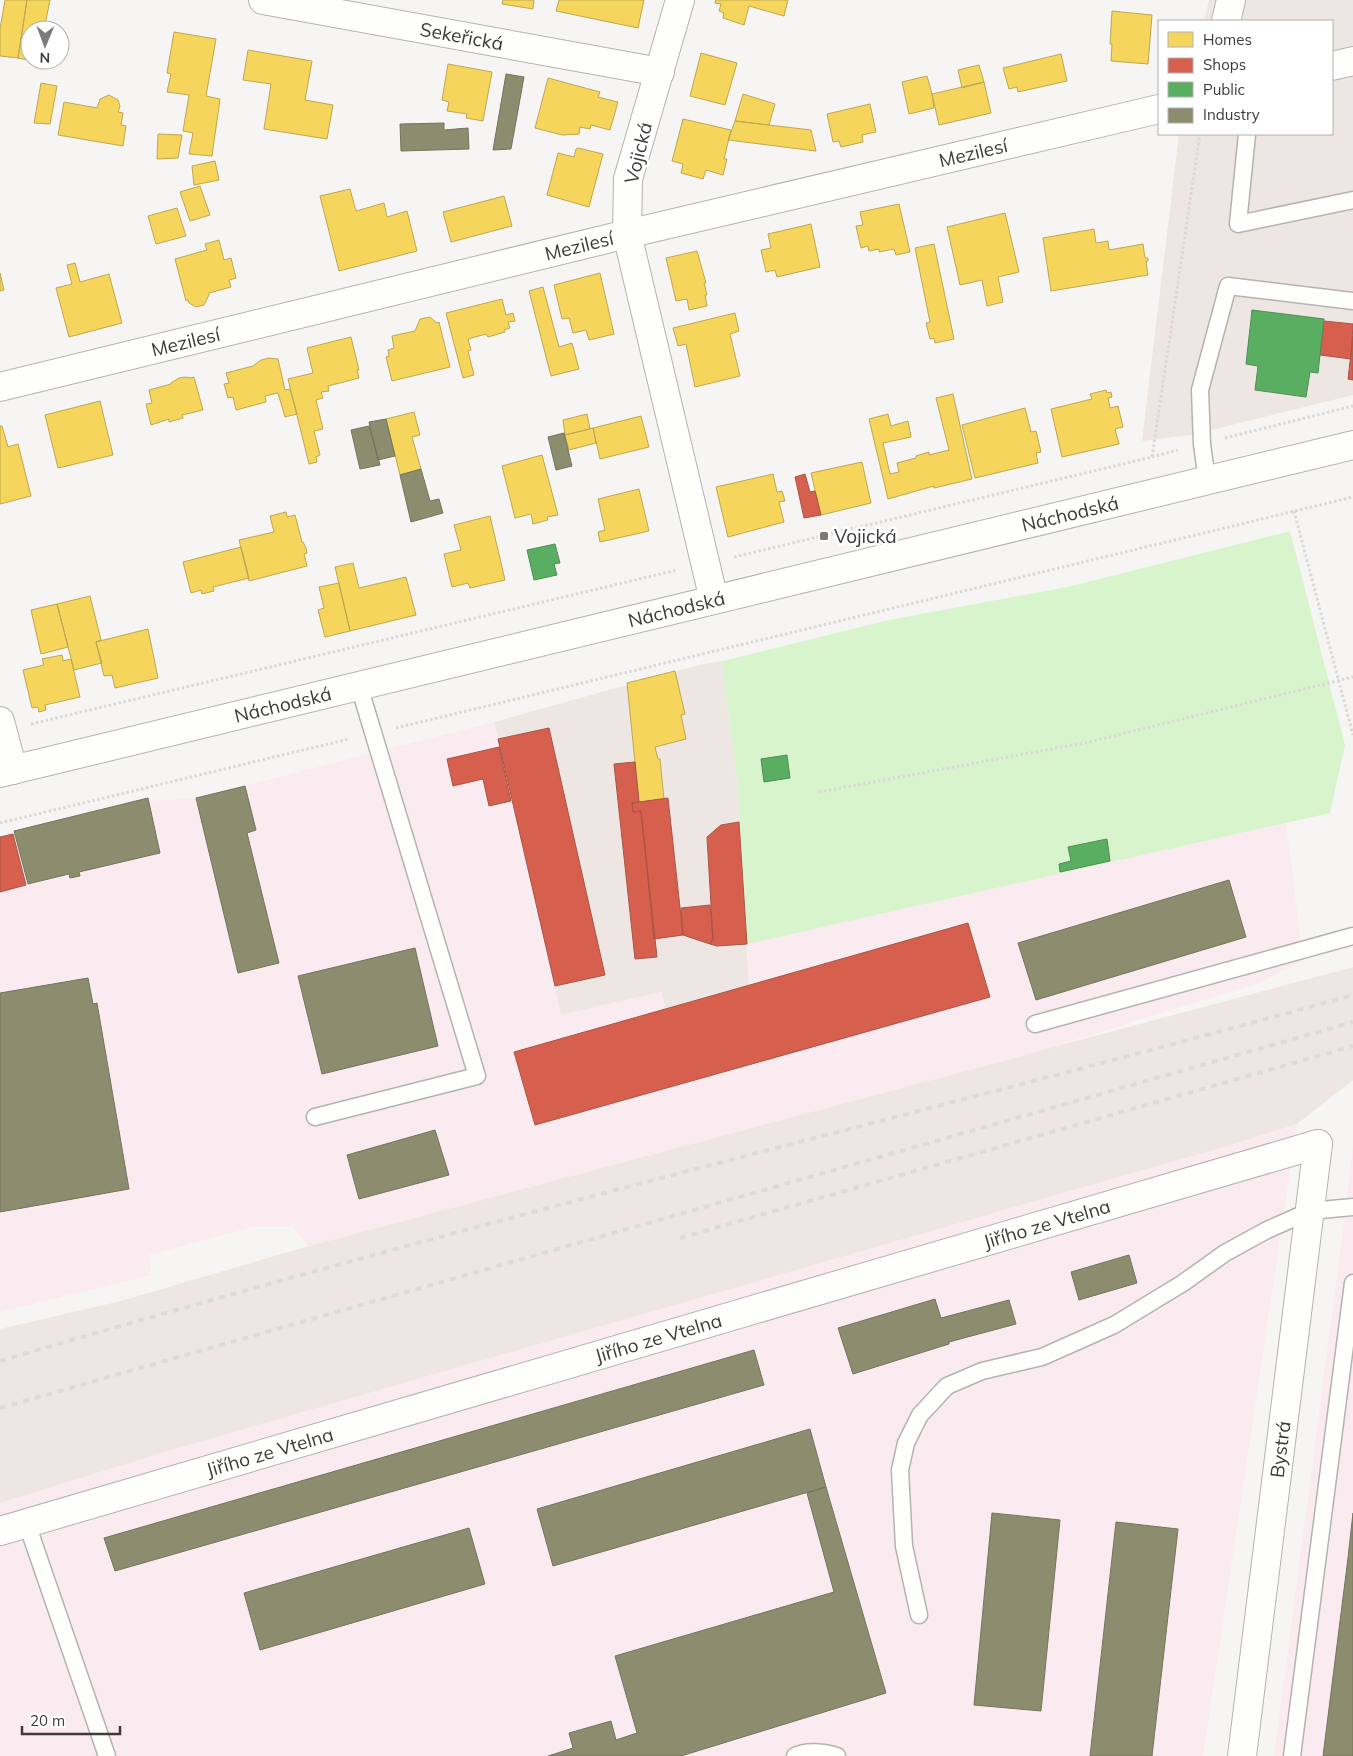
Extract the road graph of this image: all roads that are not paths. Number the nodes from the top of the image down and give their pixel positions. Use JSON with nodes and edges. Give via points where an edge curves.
{"nodes":[{"id":1,"x":263,"y":0,"type":"edge"},
{"id":2,"x":680,"y":0,"type":"edge"},
{"id":3,"x":1231,"y":0,"type":"edge"},
{"id":4,"x":1226,"y":20,"type":"edge"},
{"id":5,"x":1353,"y":60,"type":"edge"},
{"id":6,"x":1333,"y":66,"type":"edge"},
{"id":7,"x":660,"y":72,"type":"junction"},
{"id":8,"x":1158,"y":109,"type":"edge"},
{"id":9,"x":1247,"y":135,"type":"edge"},
{"id":10,"x":1353,"y":200,"type":"edge"},
{"id":11,"x":627,"y":234,"type":"junction"},
{"id":12,"x":1353,"y":301,"type":"edge"},
{"id":13,"x":0,"y":387,"type":"edge"},
{"id":14,"x":1353,"y":445,"type":"edge"},
{"id":15,"x":1207,"y":481,"type":"junction"},
{"id":16,"x":714,"y":600,"type":"junction"},
{"id":17,"x":359,"y":686,"type":"junction"},
{"id":18,"x":1,"y":726,"type":"edge"},
{"id":19,"x":7,"y":771,"type":"edge"},
{"id":20,"x":1353,"y":936,"type":"edge"},
{"id":21,"x":1035,"y":1024,"type":"dead end"},
{"id":22,"x":315,"y":1117,"type":"dead end"},
{"id":23,"x":1318,"y":1144,"type":"joint"},
{"id":24,"x":1353,"y":1207,"type":"edge"},
{"id":25,"x":1310,"y":1211,"type":"junction"},
{"id":26,"x":1353,"y":1282,"type":"edge"},
{"id":27,"x":27,"y":1524,"type":"junction"},
{"id":28,"x":0,"y":1532,"type":"edge"},
{"id":29,"x":919,"y":1615,"type":"dead end"},
{"id":30,"x":106,"y":1756,"type":"edge"},
{"id":31,"x":795,"y":1756,"type":"edge"},
{"id":32,"x":836,"y":1756,"type":"edge"},
{"id":33,"x":1242,"y":1756,"type":"edge"},
{"id":34,"x":1292,"y":1756,"type":"edge"}],
"edges":[{"from":1,"to":7,"type":"street","name":"Sekeřická"},
{"from":2,"to":7,"type":"street","name":"Vojická"},
{"from":3,"to":4,"type":"street"},
{"from":5,"to":6,"type":"street"},
{"from":7,"to":11,"type":"street","name":"Vojická","via":[[628,179]]},
{"from":8,"to":11,"type":"street","name":"Mezilesí"},
{"from":9,"to":10,"type":"lane","via":[[1238,224]]},
{"from":11,"to":13,"type":"street","name":"Mezilesí"},
{"from":11,"to":16,"type":"street","name":"Vojická"},
{"from":12,"to":15,"type":"lane","via":[[1228,286],[1200,390]]},
{"from":14,"to":15,"type":"street","name":"Náchodská"},
{"from":15,"to":16,"type":"street","name":"Náchodská"},
{"from":16,"to":17,"type":"street","name":"Náchodská"},
{"from":17,"to":19,"type":"street","name":"Náchodská"},
{"from":17,"to":22,"type":"lane","via":[[477,1076]]},
{"from":18,"to":19,"type":"street"},
{"from":20,"to":21,"type":"lane"},
{"from":23,"to":25,"type":"street","name":"Bystrá"},
{"from":23,"to":27,"type":"street","name":"Jiřího ze Vtelna"},
{"from":24,"to":25,"type":"lane"},
{"from":25,"to":29,"type":"lane","via":[[1225,1253],[1114,1325],[1042,1357],[982,1371],[948,1386],[920,1415],[906,1444],[900,1470],[904,1546]]},
{"from":25,"to":33,"type":"street","name":"Bystrá"},
{"from":26,"to":34,"type":"lane"},
{"from":27,"to":28,"type":"street","name":"Jiřího ze Vtelna"},
{"from":27,"to":30,"type":"lane"},
{"from":31,"to":32,"type":"lane","via":[[828,1753]]}]}
